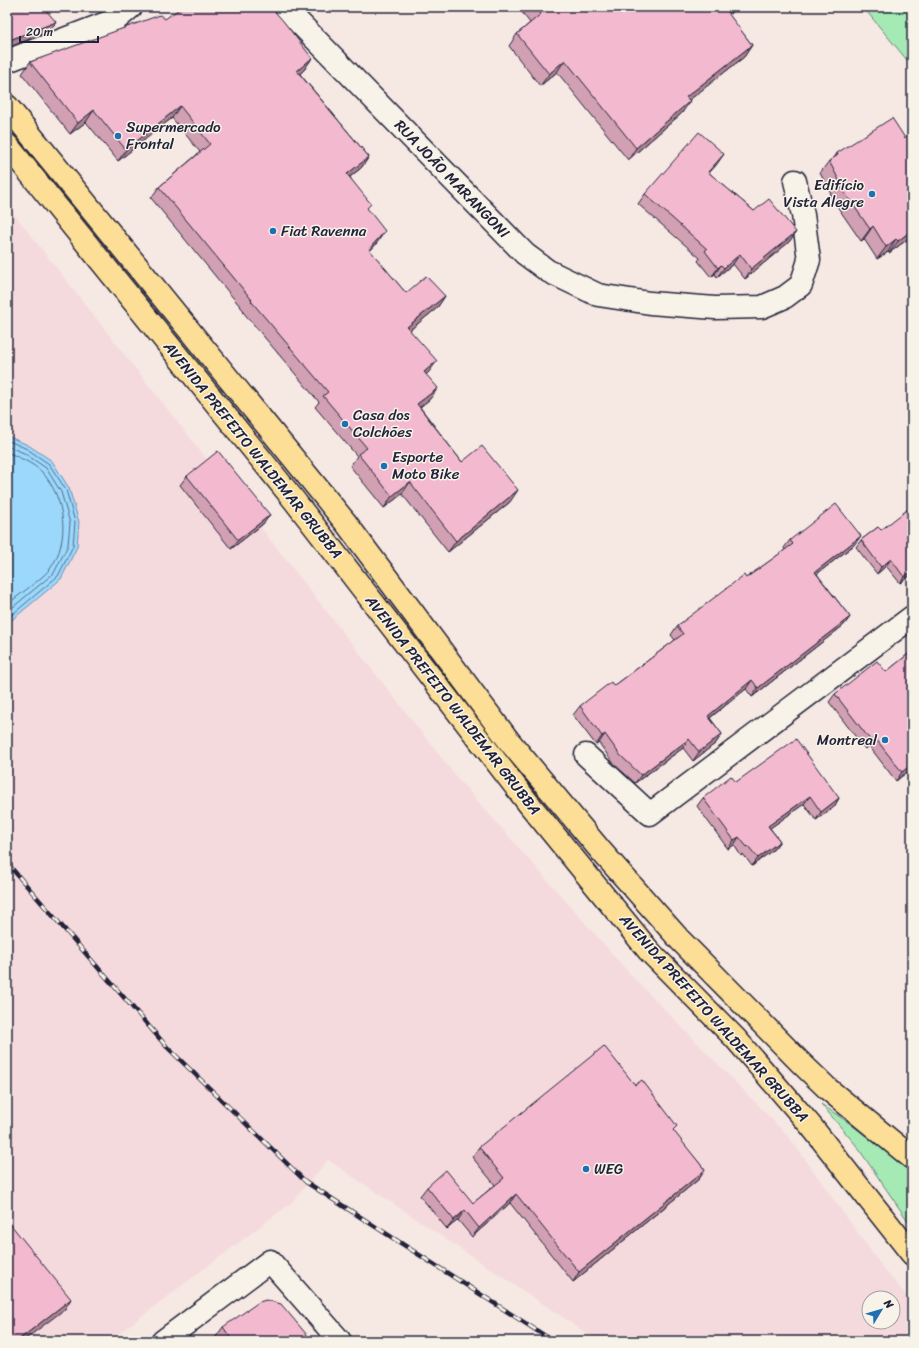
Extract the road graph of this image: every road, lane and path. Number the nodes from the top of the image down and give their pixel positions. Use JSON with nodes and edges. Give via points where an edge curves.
{"nodes":[{"id":1,"x":131,"y":7,"type":"edge"},
{"id":2,"x":284,"y":7,"type":"edge"},
{"id":3,"x":7,"y":61,"type":"edge"},
{"id":4,"x":7,"y":106,"type":"edge"},
{"id":5,"x":7,"y":144,"type":"edge"},
{"id":6,"x":795,"y":181,"type":"dead end"},
{"id":7,"x":912,"y":617,"type":"edge"},
{"id":8,"x":586,"y":755,"type":"dead end"},
{"id":9,"x":912,"y":1158,"type":"edge"},
{"id":10,"x":912,"y":1254,"type":"edge"},
{"id":11,"x":164,"y":1341,"type":"edge"},
{"id":12,"x":340,"y":1341,"type":"edge"}],
"edges":[{"from":1,"to":3,"type":"street","via":[[117,18]]},
{"from":2,"to":6,"type":"street","name":"RUA JOÃO MARANGONI","via":[[525,254],[548,271],[598,295],[650,303],[715,308],[762,307],[785,297],[801,284],[809,260]]},
{"from":4,"to":9,"type":"highway","name":"AVENIDA PREFEITO WALDEMAR GRUBBA","via":[[346,523],[509,741],[601,851],[680,940],[800,1062],[828,1089]]},
{"from":5,"to":10,"type":"highway","name":"AVENIDA PREFEITO WALDEMAR GRUBBA","via":[[294,500],[529,804],[649,951],[745,1050],[811,1126]]},
{"from":7,"to":8,"type":"street","via":[[650,814]]},
{"from":11,"to":12,"type":"street","via":[[270,1261]]}]}
